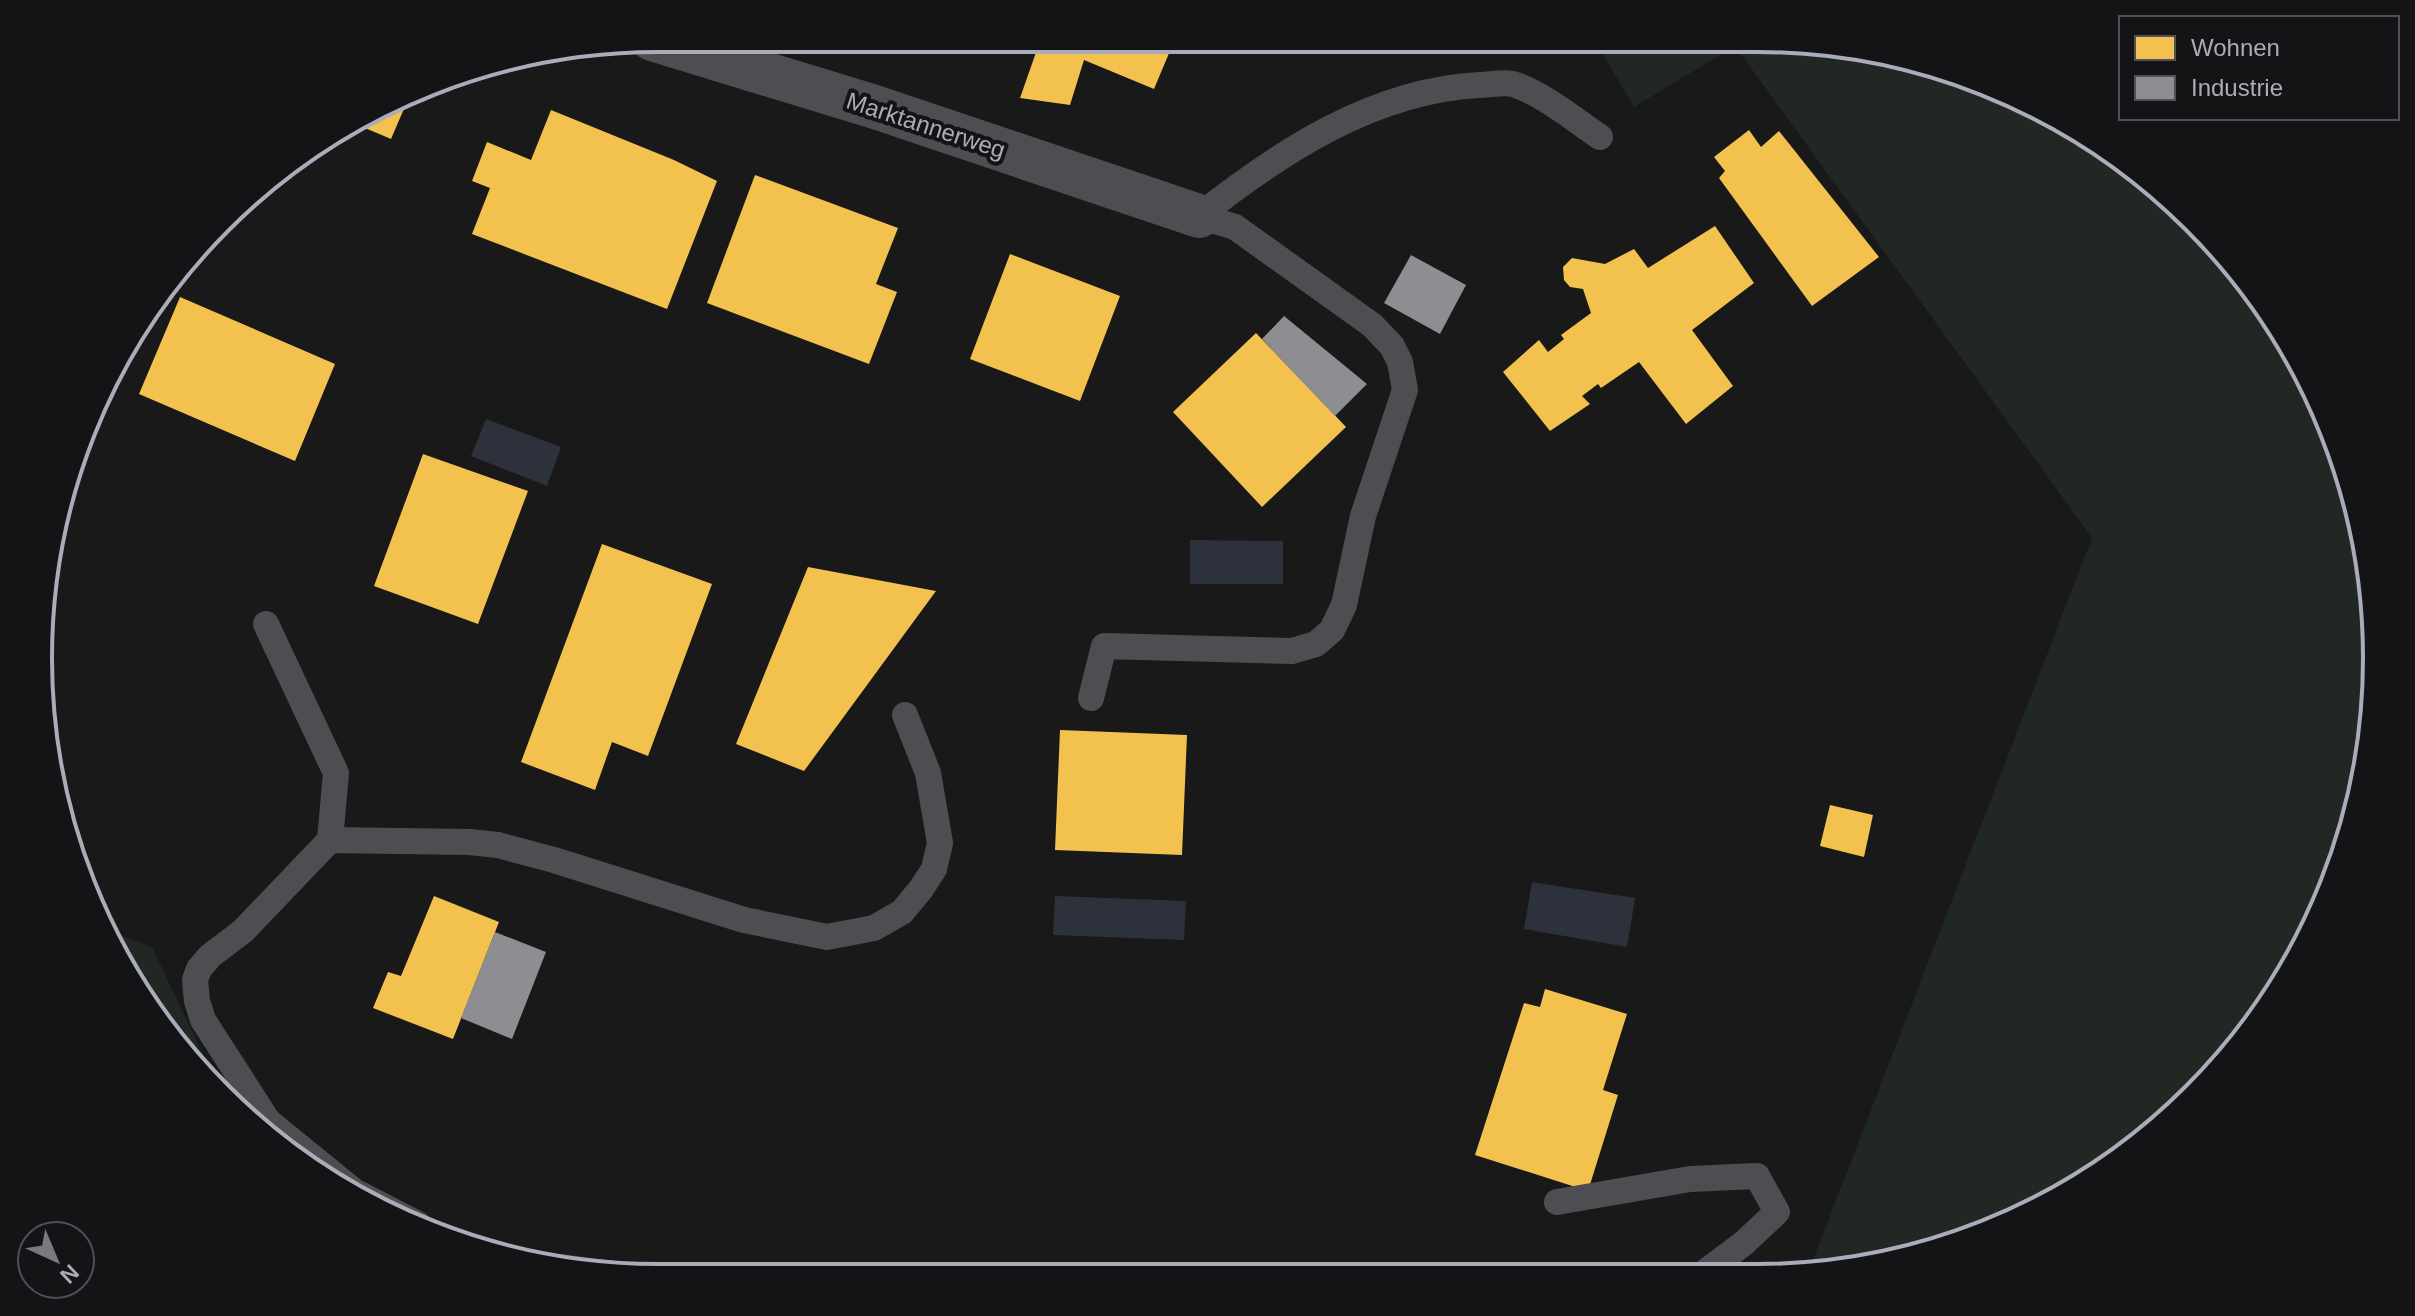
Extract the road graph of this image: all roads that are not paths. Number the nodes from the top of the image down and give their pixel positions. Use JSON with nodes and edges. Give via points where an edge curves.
{"nodes":[{"id":1,"x":695,"y":52,"type":"edge"},
{"id":2,"x":1600,"y":137,"type":"dead end"},
{"id":3,"x":1199,"y":216,"type":"junction"},
{"id":4,"x":266,"y":624,"type":"dead end"},
{"id":5,"x":1091,"y":698,"type":"dead end"},
{"id":6,"x":905,"y":715,"type":"dead end"},
{"id":7,"x":330,"y":840,"type":"junction"},
{"id":8,"x":299,"y":1146,"type":"edge"},
{"id":9,"x":1557,"y":1202,"type":"dead end"},
{"id":10,"x":1716,"y":1264,"type":"edge"}],
"edges":[{"from":1,"to":3,"type":"street","name":"Marktannerweg"},
{"from":2,"to":3,"type":"lane","via":[[1514,84],[1401,97],[1321,134],[1248,178]]},
{"from":3,"to":5,"type":"lane","via":[[1235,227],[1372,325],[1392,346],[1405,390],[1363,516],[1344,605],[1332,630],[1316,644],[1292,651],[1104,646]]},
{"from":4,"to":7,"type":"lane","via":[[336,773]]},
{"from":6,"to":7,"type":"lane","via":[[928,773],[940,843],[934,869],[921,889],[902,912],[874,928],[827,937],[744,920],[498,845]]},
{"from":7,"to":8,"type":"lane","via":[[243,931],[210,956],[195,980],[203,1020],[268,1121]]},
{"from":9,"to":10,"type":"lane","via":[[1690,1179],[1757,1176],[1777,1212]]}]}
